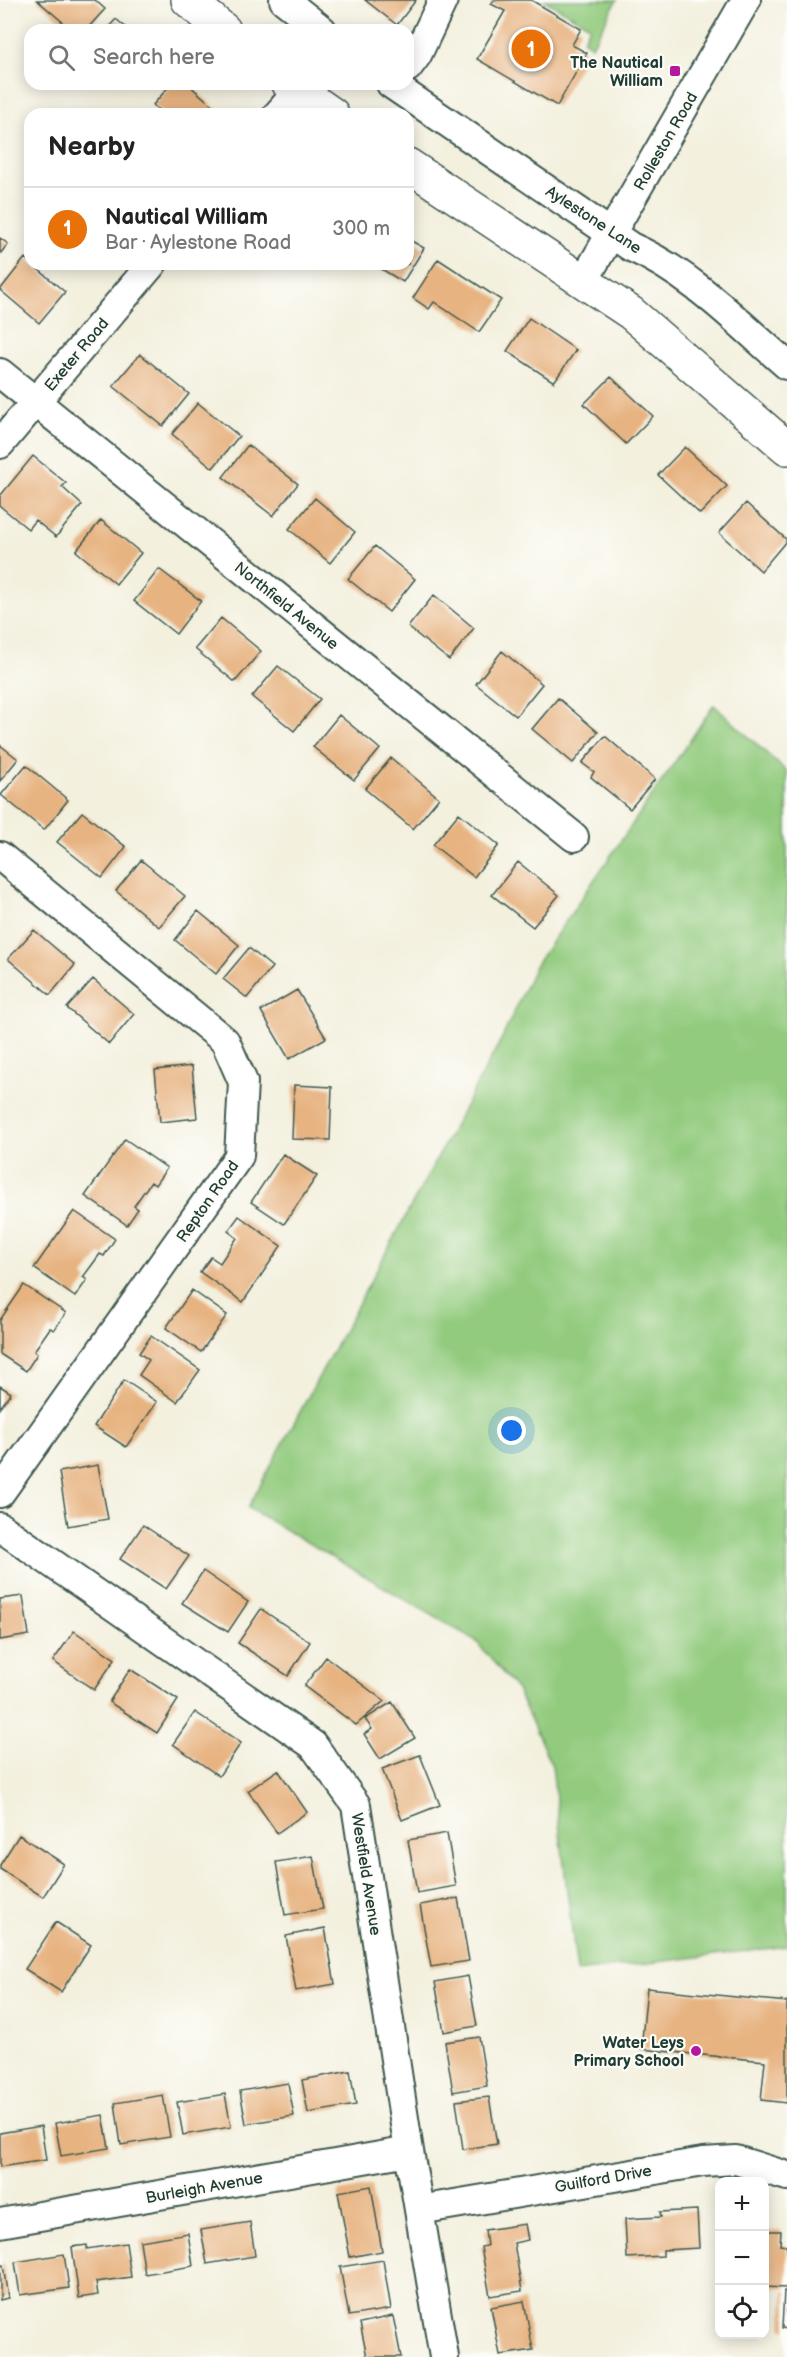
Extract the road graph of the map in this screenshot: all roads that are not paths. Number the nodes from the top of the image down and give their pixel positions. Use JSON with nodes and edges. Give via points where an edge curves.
{"nodes":[{"id":1,"x":188,"y":0,"type":"edge"},
{"id":2,"x":284,"y":0,"type":"edge"},
{"id":3,"x":443,"y":0,"type":"edge"},
{"id":4,"x":746,"y":0,"type":"edge"},
{"id":5,"x":217,"y":24,"type":"edge"},
{"id":6,"x":314,"y":24,"type":"edge"},
{"id":7,"x":414,"y":59,"type":"edge"},
{"id":8,"x":411,"y":90,"type":"edge"},
{"id":9,"x":288,"y":96,"type":"edge"},
{"id":10,"x":317,"y":108,"type":"edge"},
{"id":11,"x":414,"y":169,"type":"edge"},
{"id":12,"x":612,"y":232,"type":"junction"},
{"id":13,"x":147,"y":270,"type":"edge"},
{"id":14,"x":583,"y":282,"type":"junction"},
{"id":15,"x":787,"y":365,"type":"edge"},
{"id":16,"x":0,"y":373,"type":"edge"},
{"id":17,"x":35,"y":402,"type":"junction"},
{"id":18,"x":0,"y":444,"type":"edge"},
{"id":19,"x":787,"y":448,"type":"edge"},
{"id":20,"x":574,"y":837,"type":"dead end"},
{"id":21,"x":0,"y":856,"type":"edge"},
{"id":22,"x":0,"y":1493,"type":"edge"},
{"id":23,"x":0,"y":1527,"type":"edge"},
{"id":24,"x":409,"y":2151,"type":"junction"},
{"id":25,"x":787,"y":2176,"type":"edge"},
{"id":26,"x":418,"y":2210,"type":"junction"},
{"id":27,"x":0,"y":2223,"type":"edge"},
{"id":28,"x":444,"y":2357,"type":"edge"}],
"edges":[{"from":1,"to":5,"type":"main road"},
{"from":2,"to":6,"type":"street"},
{"from":3,"to":7,"type":"street"},
{"from":4,"to":12,"type":"street","name":"Rolleston Road"},
{"from":8,"to":12,"type":"street","name":"Aylestone Lane"},
{"from":9,"to":10,"type":"main road"},
{"from":11,"to":14,"type":"main road"},
{"from":12,"to":14,"type":"street","name":"Rolleston Road"},
{"from":12,"to":15,"type":"street","name":"Aylestone Lane","via":[[685,278]]},
{"from":13,"to":17,"type":"street","name":"Exeter Road"},
{"from":14,"to":19,"type":"main road","via":[[666,341]]},
{"from":16,"to":17,"type":"street","name":"Northfield Avenue"},
{"from":17,"to":18,"type":"street","name":"Exeter Road"},
{"from":17,"to":20,"type":"street","name":"Northfield Avenue"},
{"from":21,"to":22,"type":"street","name":"Repton Road","via":[[225,1041],[243,1082],[239,1156]]},
{"from":23,"to":24,"type":"street","name":"Westfield Avenue","via":[[313,1745],[356,1805]]},
{"from":24,"to":26,"type":"street","name":"Westfield Avenue"},
{"from":24,"to":27,"type":"street","name":"Burleigh Avenue"},
{"from":25,"to":26,"type":"street","name":"Guilford Drive","via":[[736,2160],[703,2162]]},
{"from":26,"to":28,"type":"street","name":"Westfield Avenue"}]}
